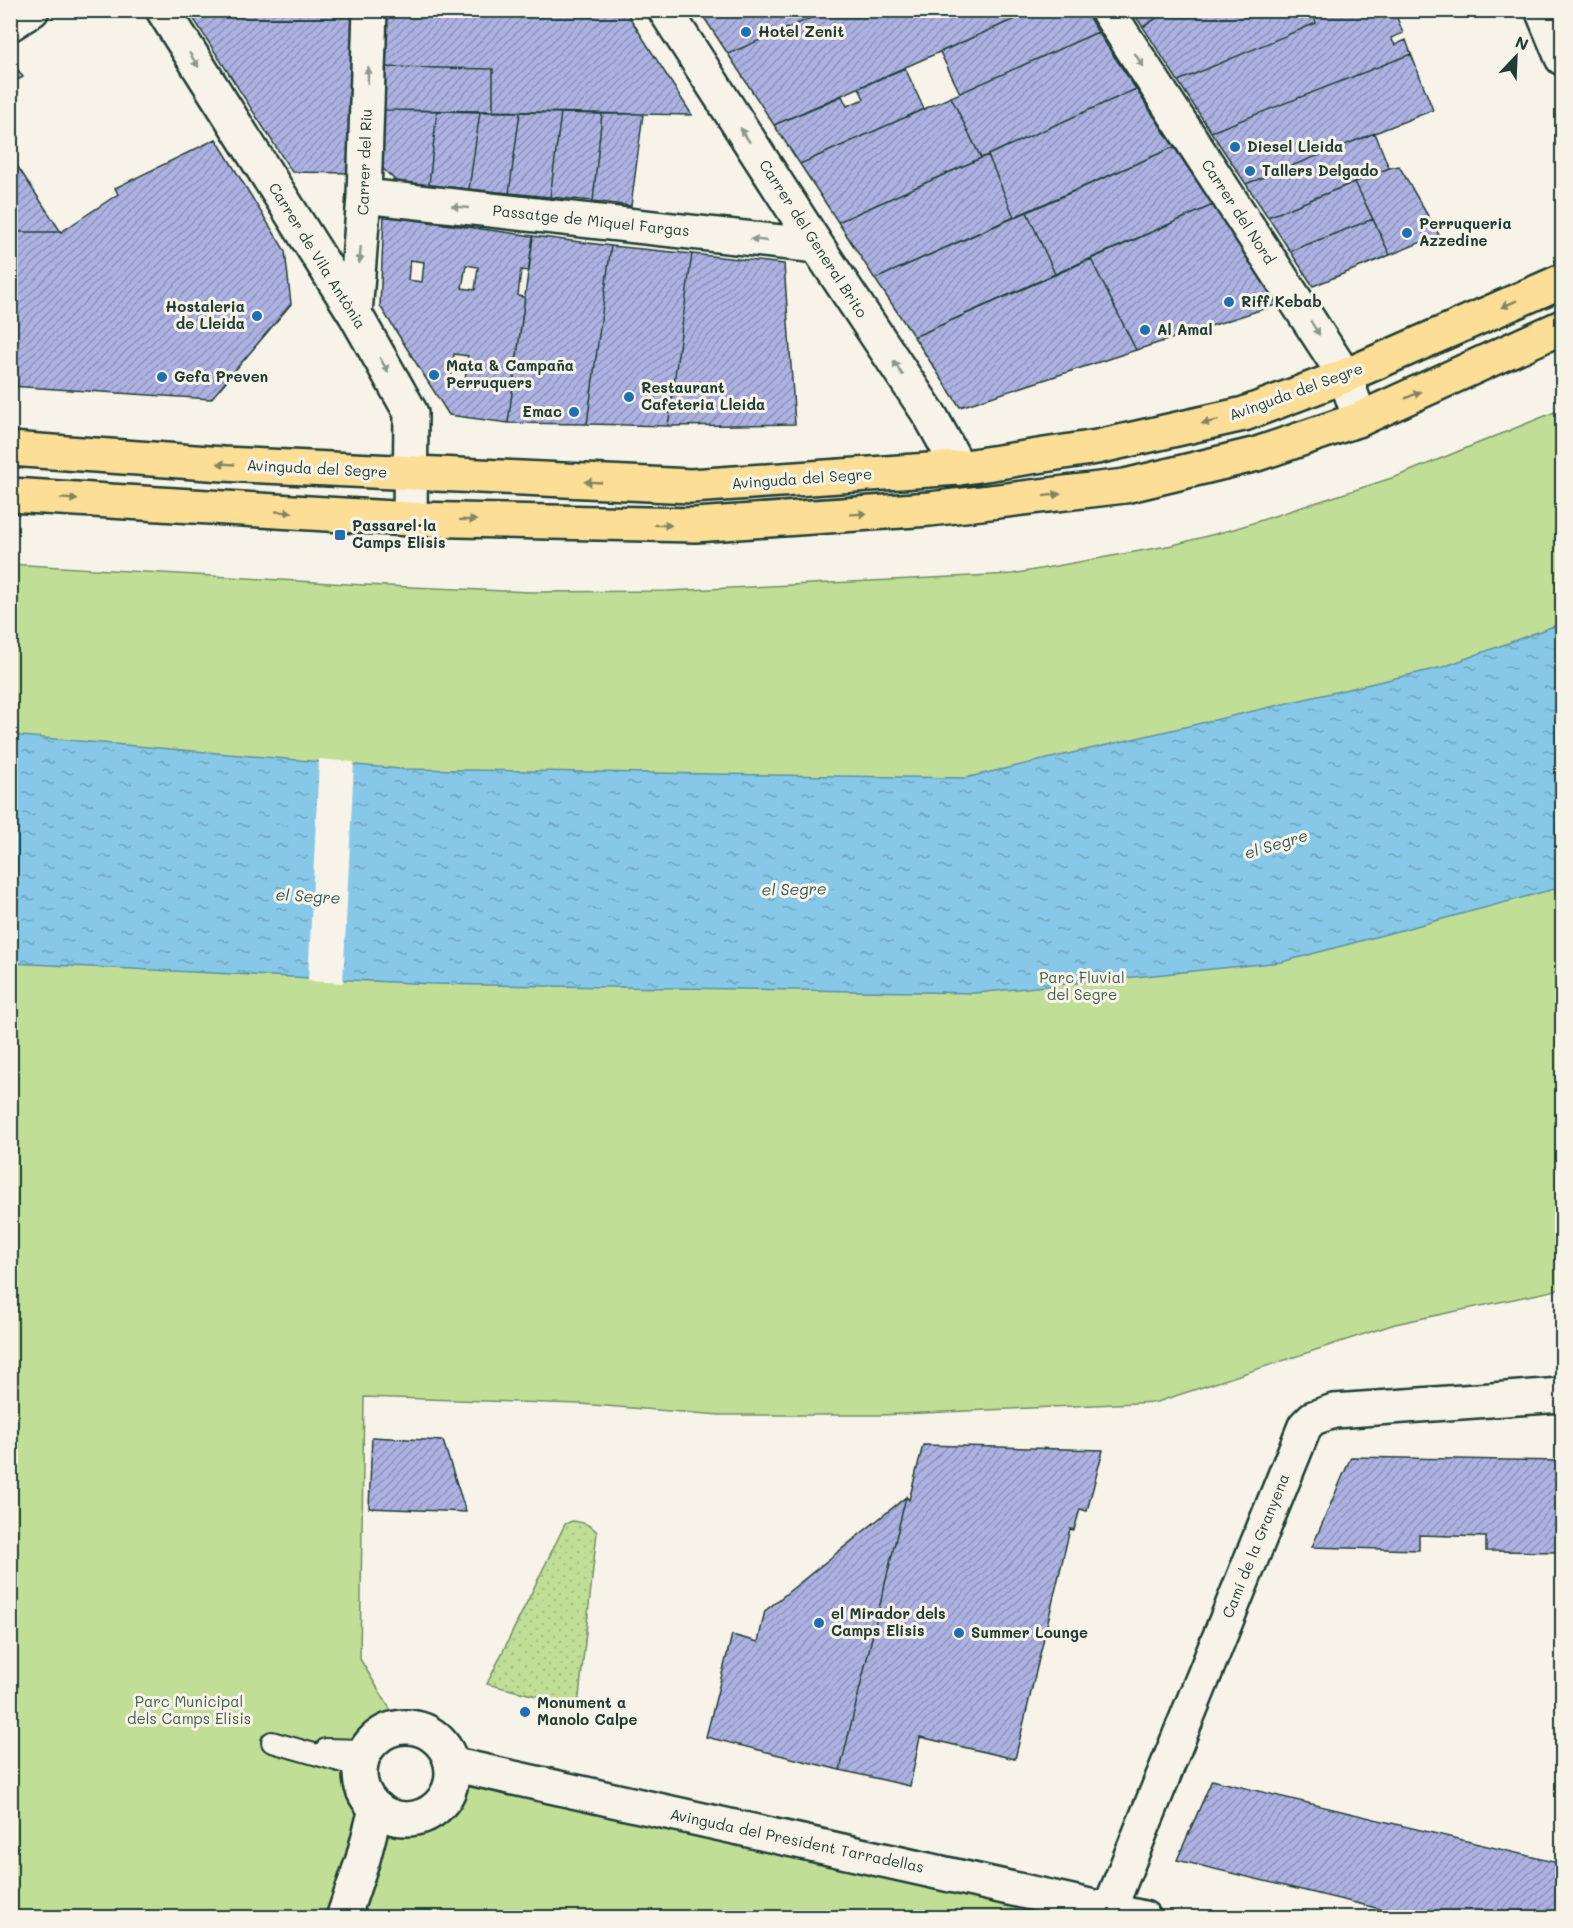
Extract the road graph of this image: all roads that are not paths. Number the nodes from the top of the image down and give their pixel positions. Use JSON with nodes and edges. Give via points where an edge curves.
{"nodes":[{"id":1,"x":32,"y":10,"type":"edge"},
{"id":2,"x":163,"y":10,"type":"edge"},
{"id":3,"x":370,"y":10,"type":"edge"},
{"id":4,"x":665,"y":10,"type":"edge"},
{"id":5,"x":1107,"y":10,"type":"edge"},
{"id":6,"x":1542,"y":10,"type":"edge"},
{"id":7,"x":10,"y":24,"type":"edge"},
{"id":8,"x":1563,"y":57,"type":"edge"},
{"id":9,"x":364,"y":196,"type":"junction"},
{"id":10,"x":817,"y":246,"type":"junction"},
{"id":11,"x":1563,"y":281,"type":"edge"},
{"id":12,"x":355,"y":314,"type":"junction"},
{"id":13,"x":1563,"y":327,"type":"edge"},
{"id":14,"x":1345,"y":376,"type":"junction"},
{"id":15,"x":1360,"y":419,"type":"junction"},
{"id":16,"x":10,"y":449,"type":"edge"},
{"id":17,"x":959,"y":468,"type":"junction"},
{"id":18,"x":410,"y":474,"type":"junction"},
{"id":19,"x":10,"y":495,"type":"edge"},
{"id":20,"x":410,"y":519,"type":"junction"},
{"id":21,"x":1563,"y":1395,"type":"edge"},
{"id":22,"x":272,"y":1742,"type":"dead end"},
{"id":23,"x":362,"y":1758,"type":"junction"},
{"id":24,"x":451,"y":1764,"type":"junction"},
{"id":25,"x":376,"y":1809,"type":"junction"},
{"id":26,"x":1109,"y":1910,"type":"junction"},
{"id":27,"x":343,"y":1917,"type":"edge"},
{"id":28,"x":1144,"y":1917,"type":"edge"}],
"edges":[{"from":1,"to":7,"type":"street"},
{"from":2,"to":12,"type":"street","name":"Carrer de Vila Antònia","one_way":true},
{"from":9,"to":3,"type":"street","name":"Carrer del Riu","one_way":true},
{"from":10,"to":4,"type":"street","name":"Carrer del General Brito","one_way":true},
{"from":5,"to":14,"type":"street","name":"Carrer del Nord","one_way":true},
{"from":6,"to":8,"type":"street"},
{"from":10,"to":9,"type":"street","name":"Passatge de Miquel Fargas","one_way":true},
{"from":9,"to":12,"type":"street","name":"Carrer del Riu","one_way":true},
{"from":17,"to":10,"type":"street","name":"Carrer del General Brito","one_way":true,"via":[[931,417]]},
{"from":11,"to":14,"type":"main road","name":"Avinguda del Segre","one_way":true},
{"from":12,"to":18,"type":"street","name":"Carrer de Vila Antònia","one_way":true,"via":[[411,413]]},
{"from":15,"to":13,"type":"main road","one_way":true},
{"from":14,"to":15,"type":"street","name":"Carrer del Nord"},
{"from":14,"to":17,"type":"main road","name":"Avinguda del Segre","one_way":true,"via":[[1244,414],[1097,447]]},
{"from":20,"to":15,"type":"main road","one_way":true,"via":[[695,525],[930,510],[1125,486],[1257,454]]},
{"from":18,"to":16,"type":"main road","name":"Avinguda del Segre","one_way":true},
{"from":17,"to":18,"type":"main road","name":"Avinguda del Segre","one_way":true,"via":[[691,486]]},
{"from":18,"to":20,"type":"street","name":"Carrer de Vila Antònia"},
{"from":19,"to":20,"type":"main road","one_way":true},
{"from":21,"to":26,"type":"street","name":"Camí de la Granyena","via":[[1334,1411],[1313,1418],[1305,1426]]},
{"from":22,"to":23,"type":"lane"},
{"from":23,"to":24,"type":"street","via":[[373,1740],[401,1727],[427,1732],[438,1740]]},
{"from":23,"to":25,"type":"street","via":[[359,1778]]},
{"from":24,"to":25,"type":"street","via":[[447,1794],[429,1813],[402,1819]]},
{"from":24,"to":26,"type":"street","name":"Avinguda del President Tarradellas"},
{"from":25,"to":27,"type":"street"},
{"from":26,"to":28,"type":"street","name":"Avinguda del President Tarradellas"}]}
